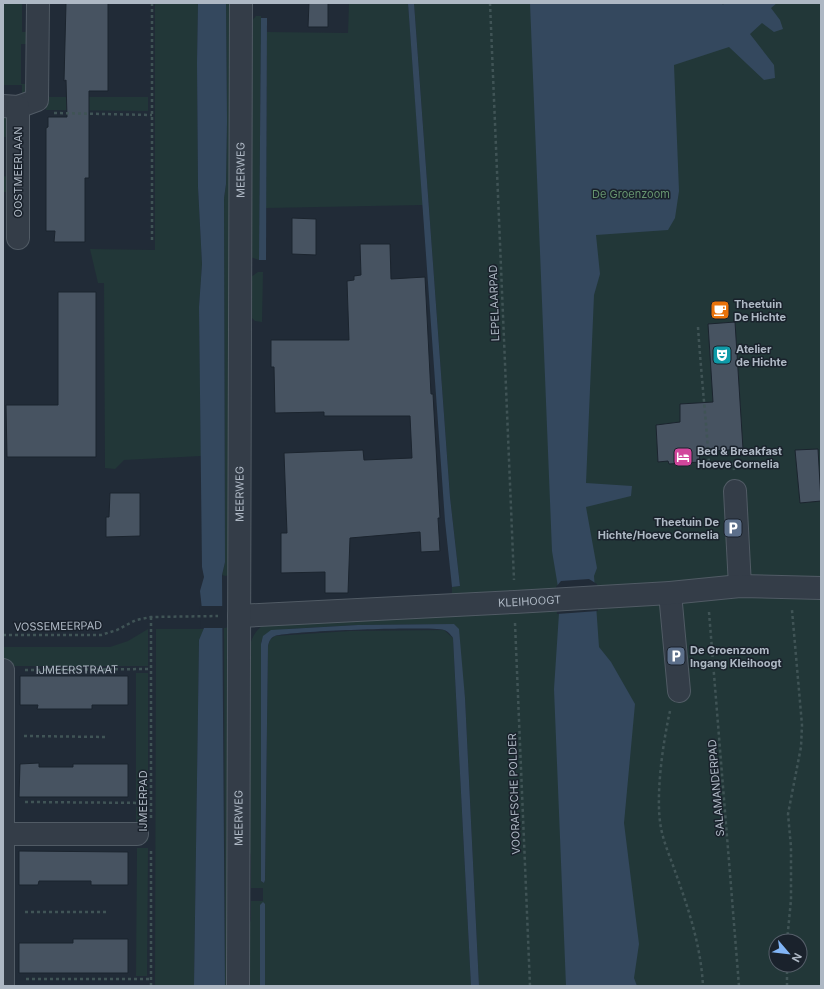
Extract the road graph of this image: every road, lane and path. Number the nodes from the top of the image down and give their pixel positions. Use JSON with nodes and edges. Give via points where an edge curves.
{"nodes":[{"id":1,"x":38,"y":3,"type":"edge"},
{"id":2,"x":152,"y":3,"type":"edge"},
{"id":3,"x":241,"y":3,"type":"edge"},
{"id":4,"x":490,"y":3,"type":"edge"},
{"id":5,"x":19,"y":104,"type":"edge"},
{"id":6,"x":152,"y":115,"type":"junction"},
{"id":7,"x":18,"y":238,"type":"dead end"},
{"id":8,"x":152,"y":244,"type":"dead end"},
{"id":9,"x":698,"y":327,"type":"dead end"},
{"id":10,"x":735,"y":491,"type":"joint"},
{"id":11,"x":740,"y":586,"type":"junction"},
{"id":12,"x":791,"y":587,"type":"junction"},
{"id":13,"x":821,"y":588,"type":"edge"},
{"id":14,"x":708,"y":589,"type":"junction"},
{"id":15,"x":670,"y":593,"type":"junction"},
{"id":16,"x":525,"y":602,"type":"junction"},
{"id":17,"x":231,"y":616,"type":"junction"},
{"id":18,"x":151,"y":617,"type":"junction"},
{"id":19,"x":3,"y":635,"type":"edge"},
{"id":20,"x":151,"y":669,"type":"junction"},
{"id":21,"x":3,"y":670,"type":"edge"},
{"id":22,"x":679,"y":691,"type":"joint"},
{"id":23,"x":3,"y":736,"type":"edge"},
{"id":24,"x":108,"y":737,"type":"dead end"},
{"id":25,"x":3,"y":802,"type":"edge"},
{"id":26,"x":151,"y":803,"type":"junction"},
{"id":27,"x":3,"y":834,"type":"edge"},
{"id":28,"x":146,"y":834,"type":"junction"},
{"id":29,"x":3,"y":912,"type":"edge"},
{"id":30,"x":108,"y":912,"type":"dead end"},
{"id":31,"x":3,"y":923,"type":"edge"},
{"id":32,"x":788,"y":933,"type":"edge"},
{"id":33,"x":786,"y":973,"type":"edge"},
{"id":34,"x":3,"y":979,"type":"edge"},
{"id":35,"x":151,"y":979,"type":"junction"},
{"id":36,"x":3,"y":986,"type":"edge"},
{"id":37,"x":151,"y":986,"type":"edge"},
{"id":38,"x":238,"y":986,"type":"edge"},
{"id":39,"x":530,"y":986,"type":"edge"},
{"id":40,"x":703,"y":986,"type":"edge"},
{"id":41,"x":739,"y":986,"type":"edge"},
{"id":42,"x":787,"y":986,"type":"edge"}],
"edges":[{"from":1,"to":5,"type":"street","name":"OOSTMEERLAAN"},
{"from":2,"to":6,"type":"path"},
{"from":3,"to":17,"type":"street","name":"MEERWEG"},
{"from":4,"to":16,"type":"path","name":"LEPELAARPAD"},
{"from":5,"to":6,"type":"path","via":[[47,113]]},
{"from":5,"to":7,"type":"street","name":"OOSTMEERLAAN"},
{"from":6,"to":8,"type":"path"},
{"from":9,"to":10,"type":"path","via":[[709,464],[733,462]]},
{"from":10,"to":11,"type":"street"},
{"from":11,"to":12,"type":"street","name":"KLEIHOOGT"},
{"from":11,"to":14,"type":"street","name":"KLEIHOOGT"},
{"from":12,"to":13,"type":"street","name":"KLEIHOOGT"},
{"from":12,"to":32,"type":"path","via":[[802,732],[788,814],[791,900]]},
{"from":14,"to":15,"type":"street","name":"KLEIHOOGT"},
{"from":14,"to":41,"type":"path","name":"SALAMANDERPAD"},
{"from":15,"to":16,"type":"street","name":"KLEIHOOGT"},
{"from":15,"to":22,"type":"street"},
{"from":16,"to":17,"type":"street","name":"KLEIHOOGT"},
{"from":16,"to":39,"type":"path","name":"VOORAFSCHE POLDER"},
{"from":17,"to":18,"type":"path","name":"VOSSEMEERPAD"},
{"from":17,"to":38,"type":"street","name":"MEERWEG"},
{"from":18,"to":19,"type":"path","name":"VOSSEMEERPAD","via":[[136,620],[100,635]]},
{"from":18,"to":20,"type":"path","name":"IJMEERPAD"},
{"from":20,"to":21,"type":"path","name":"IJMEERSTRAAT"},
{"from":20,"to":26,"type":"path","name":"IJMEERPAD"},
{"from":21,"to":23,"type":"street"},
{"from":22,"to":40,"type":"path","via":[[673,697],[665,732],[658,805],[661,829],[689,912],[702,968]]},
{"from":23,"to":24,"type":"path"},
{"from":23,"to":25,"type":"street"},
{"from":25,"to":26,"type":"path"},
{"from":25,"to":27,"type":"street"},
{"from":26,"to":28,"type":"path","name":"IJMEERPAD"},
{"from":27,"to":28,"type":"street"},
{"from":27,"to":29,"type":"street"},
{"from":28,"to":35,"type":"path","name":"IJMEERPAD"},
{"from":29,"to":30,"type":"path"},
{"from":29,"to":31,"type":"street"},
{"from":31,"to":34,"type":"street"},
{"from":33,"to":42,"type":"path"},
{"from":34,"to":35,"type":"path"},
{"from":34,"to":36,"type":"street"},
{"from":35,"to":37,"type":"path","name":"IJMEERPAD"}]}
